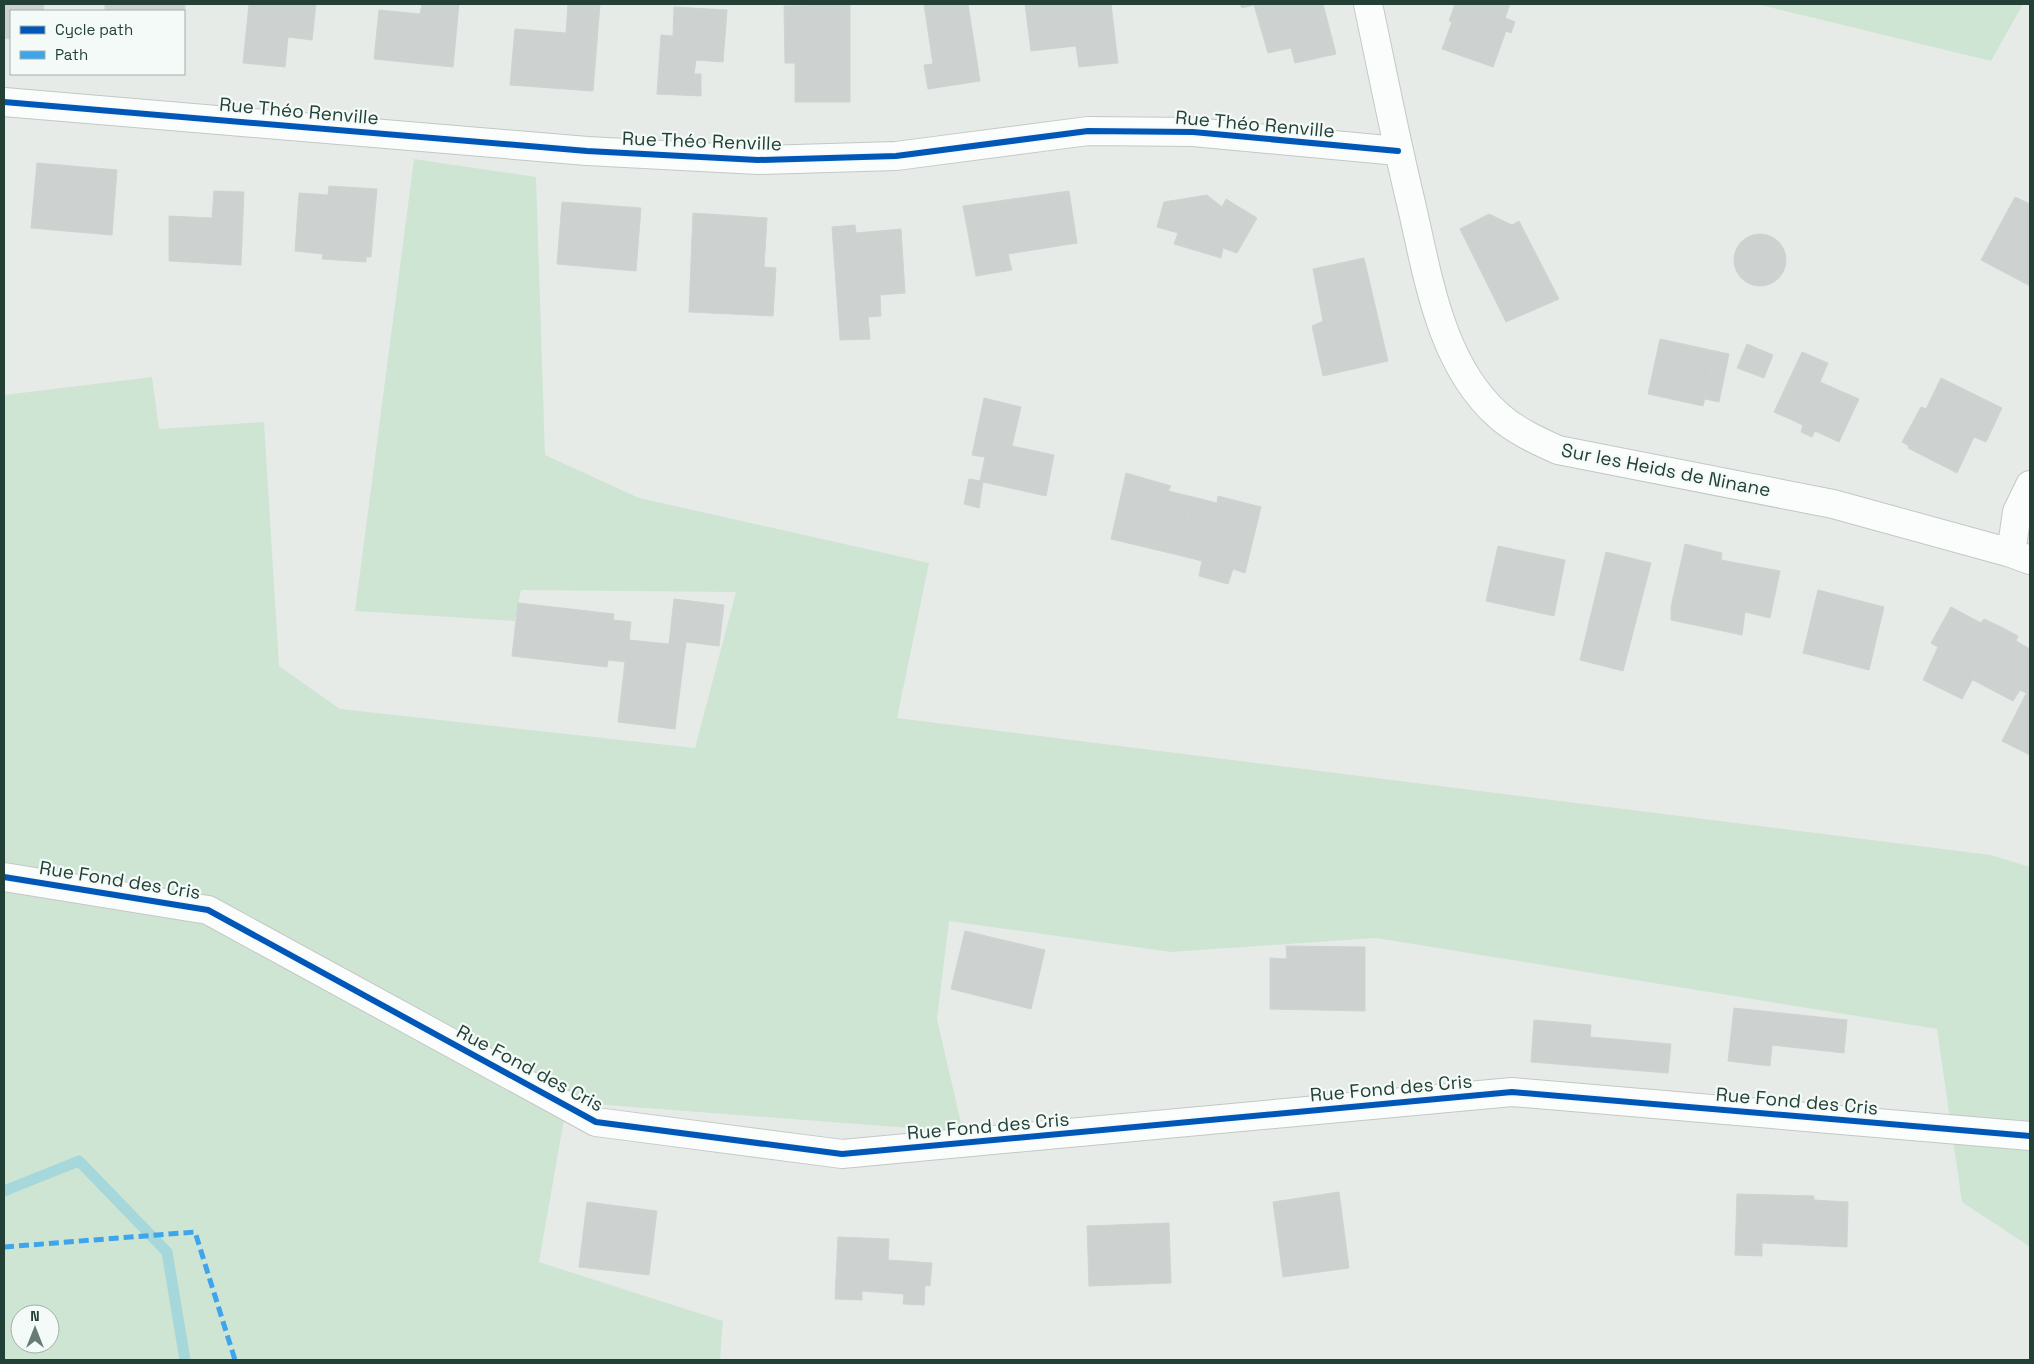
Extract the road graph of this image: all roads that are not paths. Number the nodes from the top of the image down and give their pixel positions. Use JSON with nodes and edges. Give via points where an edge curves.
{"nodes":[{"id":1,"x":1368,"y":4,"type":"edge"},
{"id":2,"x":4,"y":102,"type":"edge"},
{"id":3,"x":1398,"y":151,"type":"junction"},
{"id":4,"x":2030,"y":485,"type":"edge"},
{"id":5,"x":2021,"y":557,"type":"edge"},
{"id":6,"x":4,"y":877,"type":"edge"},
{"id":7,"x":2030,"y":1136,"type":"edge"}],
"edges":[{"from":1,"to":3,"type":"street","name":"Sur les Heids de Ninane"},
{"from":2,"to":3,"type":"street","name":"Rue Théo Renville","via":[[587,151],[758,160],[896,156],[1088,131],[1194,132]]},
{"from":3,"to":5,"type":"street","name":"Sur les Heids de Ninane","via":[[1436,310],[1454,356],[1499,416],[1531,437],[1558,450],[1833,504]]},
{"from":4,"to":5,"type":"street","via":[[2017,512]]},
{"from":6,"to":7,"type":"street","name":"Rue Fond des Cris","via":[[208,910],[596,1122],[812,1151],[842,1154],[1512,1092]]}]}
